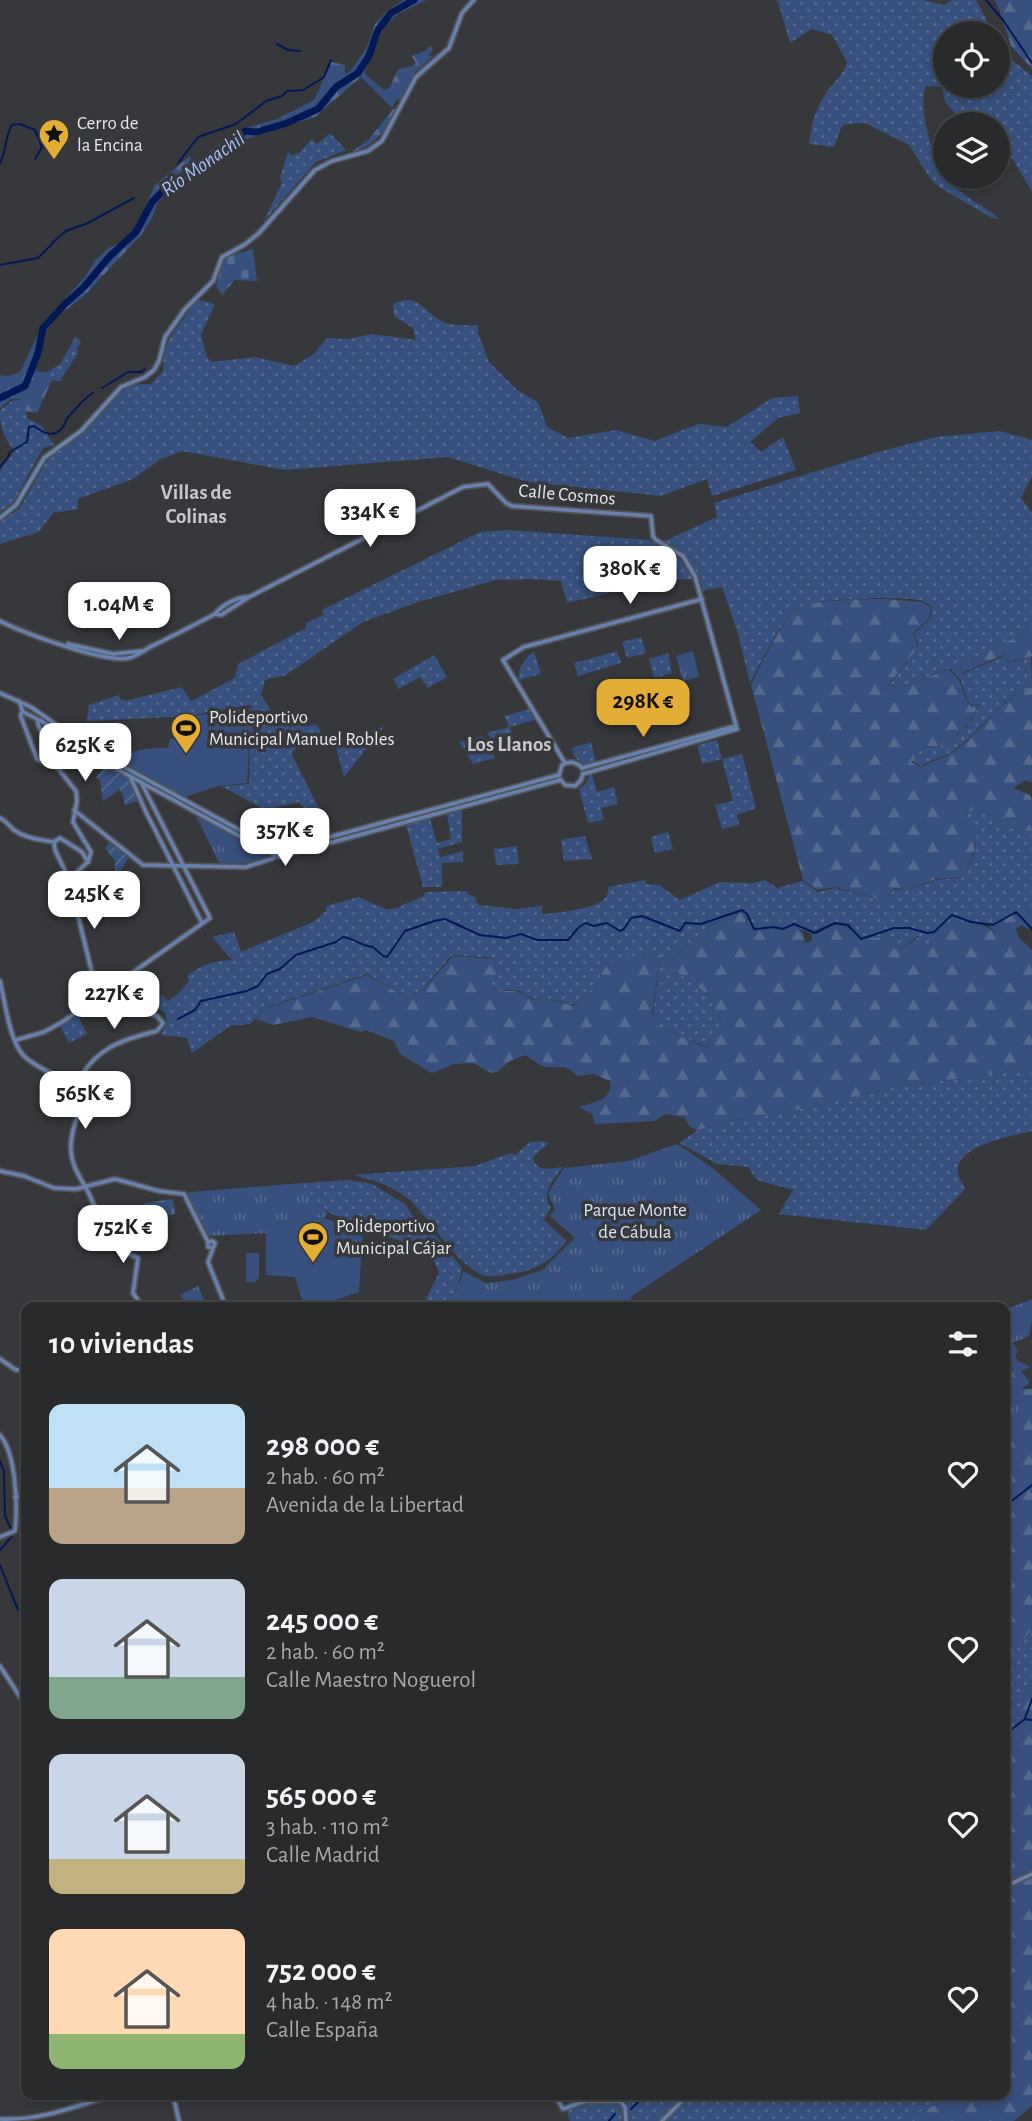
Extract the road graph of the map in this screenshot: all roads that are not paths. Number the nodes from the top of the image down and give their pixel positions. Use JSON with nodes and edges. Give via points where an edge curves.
{"nodes":[{"id":1,"x":474,"y":0,"type":"edge"},
{"id":2,"x":0,"y":518,"type":"edge"},
{"id":3,"x":702,"y":599,"type":"junction"},
{"id":4,"x":0,"y":621,"type":"edge"},
{"id":5,"x":65,"y":644,"type":"junction"},
{"id":6,"x":143,"y":651,"type":"junction"},
{"id":7,"x":0,"y":693,"type":"edge"},
{"id":8,"x":19,"y":701,"type":"junction"},
{"id":9,"x":23,"y":712,"type":"junction"},
{"id":10,"x":46,"y":718,"type":"junction"},
{"id":11,"x":39,"y":720,"type":"junction"},
{"id":12,"x":565,"y":763,"type":"junction"},
{"id":13,"x":56,"y":766,"type":"junction"},
{"id":14,"x":582,"y":771,"type":"junction"},
{"id":15,"x":130,"y":773,"type":"junction"},
{"id":16,"x":559,"y":777,"type":"junction"},
{"id":17,"x":141,"y":780,"type":"junction"},
{"id":18,"x":74,"y":810,"type":"junction"},
{"id":19,"x":0,"y":818,"type":"edge"},
{"id":20,"x":54,"y":842,"type":"junction"},
{"id":21,"x":276,"y":853,"type":"junction"},
{"id":22,"x":88,"y":862,"type":"junction"},
{"id":23,"x":172,"y":865,"type":"junction"},
{"id":24,"x":183,"y":865,"type":"junction"},
{"id":25,"x":69,"y":879,"type":"junction"},
{"id":26,"x":202,"y":924,"type":"junction"},
{"id":27,"x":0,"y":981,"type":"edge"},
{"id":28,"x":115,"y":985,"type":"junction"},
{"id":29,"x":102,"y":994,"type":"junction"},
{"id":30,"x":115,"y":1001,"type":"junction"},
{"id":31,"x":16,"y":1040,"type":"junction"},
{"id":32,"x":75,"y":1088,"type":"junction"},
{"id":33,"x":0,"y":1171,"type":"edge"},
{"id":34,"x":85,"y":1188,"type":"junction"},
{"id":35,"x":139,"y":1302,"type":"edge"},
{"id":36,"x":224,"y":1302,"type":"edge"},
{"id":37,"x":0,"y":1359,"type":"edge"},
{"id":38,"x":21,"y":1370,"type":"edge"},
{"id":39,"x":0,"y":1435,"type":"edge"},
{"id":40,"x":21,"y":1496,"type":"edge"},
{"id":41,"x":15,"y":1497,"type":"junction"},
{"id":42,"x":0,"y":1537,"type":"edge"},
{"id":43,"x":0,"y":1666,"type":"edge"},
{"id":44,"x":21,"y":1698,"type":"edge"},
{"id":45,"x":1032,"y":1874,"type":"edge"},
{"id":46,"x":1010,"y":1883,"type":"edge"},
{"id":47,"x":100,"y":2100,"type":"edge"},
{"id":48,"x":174,"y":2100,"type":"edge"},
{"id":49,"x":558,"y":2100,"type":"edge"},
{"id":50,"x":683,"y":2100,"type":"edge"},
{"id":51,"x":584,"y":2101,"type":"joint"},
{"id":52,"x":0,"y":2119,"type":"edge"},
{"id":53,"x":28,"y":2120,"type":"edge"},
{"id":54,"x":179,"y":2121,"type":"edge"},
{"id":55,"x":626,"y":2121,"type":"edge"},
{"id":56,"x":662,"y":2121,"type":"edge"}],
"edges":[{"from":1,"to":2,"type":"street","via":[[461,13],[452,43],[416,78],[378,145],[315,170],[259,233],[222,257],[213,281],[165,337],[154,370],[121,387],[81,430],[44,458],[16,506]]},
{"from":3,"to":6,"type":"street","name":"Calle Cosmos","via":[[686,560],[653,536],[652,516],[512,506],[488,484],[463,487]]},
{"from":3,"to":12,"type":"street","via":[[520,649],[503,660]]},
{"from":3,"to":14,"type":"street","via":[[736,728]]},
{"from":4,"to":5,"type":"street"},
{"from":5,"to":6,"type":"street","via":[[113,654]]},
{"from":5,"to":6,"type":"street","via":[[124,658]]},
{"from":7,"to":8,"type":"street"},
{"from":8,"to":9,"type":"street"},
{"from":8,"to":10,"type":"street"},
{"from":9,"to":11,"type":"street"},
{"from":9,"to":13,"type":"street","via":[[21,718],[37,759]]},
{"from":10,"to":11,"type":"street"},
{"from":10,"to":15,"type":"street"},
{"from":11,"to":13,"type":"street"},
{"from":11,"to":15,"type":"street","via":[[93,756]]},
{"from":12,"to":14,"type":"street","via":[[573,762]]},
{"from":12,"to":16,"type":"street"},
{"from":13,"to":18,"type":"street","via":[[76,791]]},
{"from":14,"to":16,"type":"street","via":[[575,786],[565,785]]},
{"from":15,"to":17,"type":"street"},
{"from":15,"to":23,"type":"street"},
{"from":16,"to":21,"type":"street"},
{"from":17,"to":21,"type":"street"},
{"from":17,"to":24,"type":"street"},
{"from":18,"to":22,"type":"street","via":[[73,822],[91,852]]},
{"from":18,"to":23,"type":"street","via":[[143,865]]},
{"from":19,"to":20,"type":"street","via":[[16,831]]},
{"from":20,"to":22,"type":"street","via":[[61,838]]},
{"from":20,"to":25,"type":"street"},
{"from":21,"to":24,"type":"street","via":[[274,858],[246,867]]},
{"from":22,"to":25,"type":"street"},
{"from":23,"to":24,"type":"street"},
{"from":23,"to":26,"type":"street"},
{"from":24,"to":26,"type":"street","via":[[210,918]]},
{"from":25,"to":29,"type":"street","via":[[92,976]]},
{"from":26,"to":28,"type":"street"},
{"from":27,"to":31,"type":"street"},
{"from":28,"to":29,"type":"street"},
{"from":28,"to":30,"type":"street","via":[[111,993]]},
{"from":29,"to":30,"type":"street"},
{"from":29,"to":31,"type":"street","via":[[44,1032]]},
{"from":30,"to":32,"type":"street","via":[[159,1017],[162,1027],[104,1049]]},
{"from":31,"to":32,"type":"street","via":[[25,1057]]},
{"from":32,"to":34,"type":"street","via":[[81,1104],[71,1151]]},
{"from":33,"to":34,"type":"street","via":[[54,1188]]},
{"from":34,"to":35,"type":"street","via":[[109,1239],[138,1258],[133,1293]]},
{"from":34,"to":36,"type":"street","via":[[115,1179],[184,1194],[208,1242],[214,1242],[208,1262]]},
{"from":37,"to":38,"type":"street"},
{"from":39,"to":41,"type":"street","via":[[13,1458]]},
{"from":40,"to":41,"type":"street"},
{"from":41,"to":42,"type":"street","via":[[15,1531]]},
{"from":43,"to":44,"type":"street"},
{"from":45,"to":46,"type":"street"},
{"from":47,"to":53,"type":"street"},
{"from":48,"to":54,"type":"street"},
{"from":49,"to":51,"type":"street","via":[[563,2109]]},
{"from":50,"to":56,"type":"street"},
{"from":51,"to":55,"type":"street","via":[[621,2101]]},
{"from":52,"to":53,"type":"street"}]}
